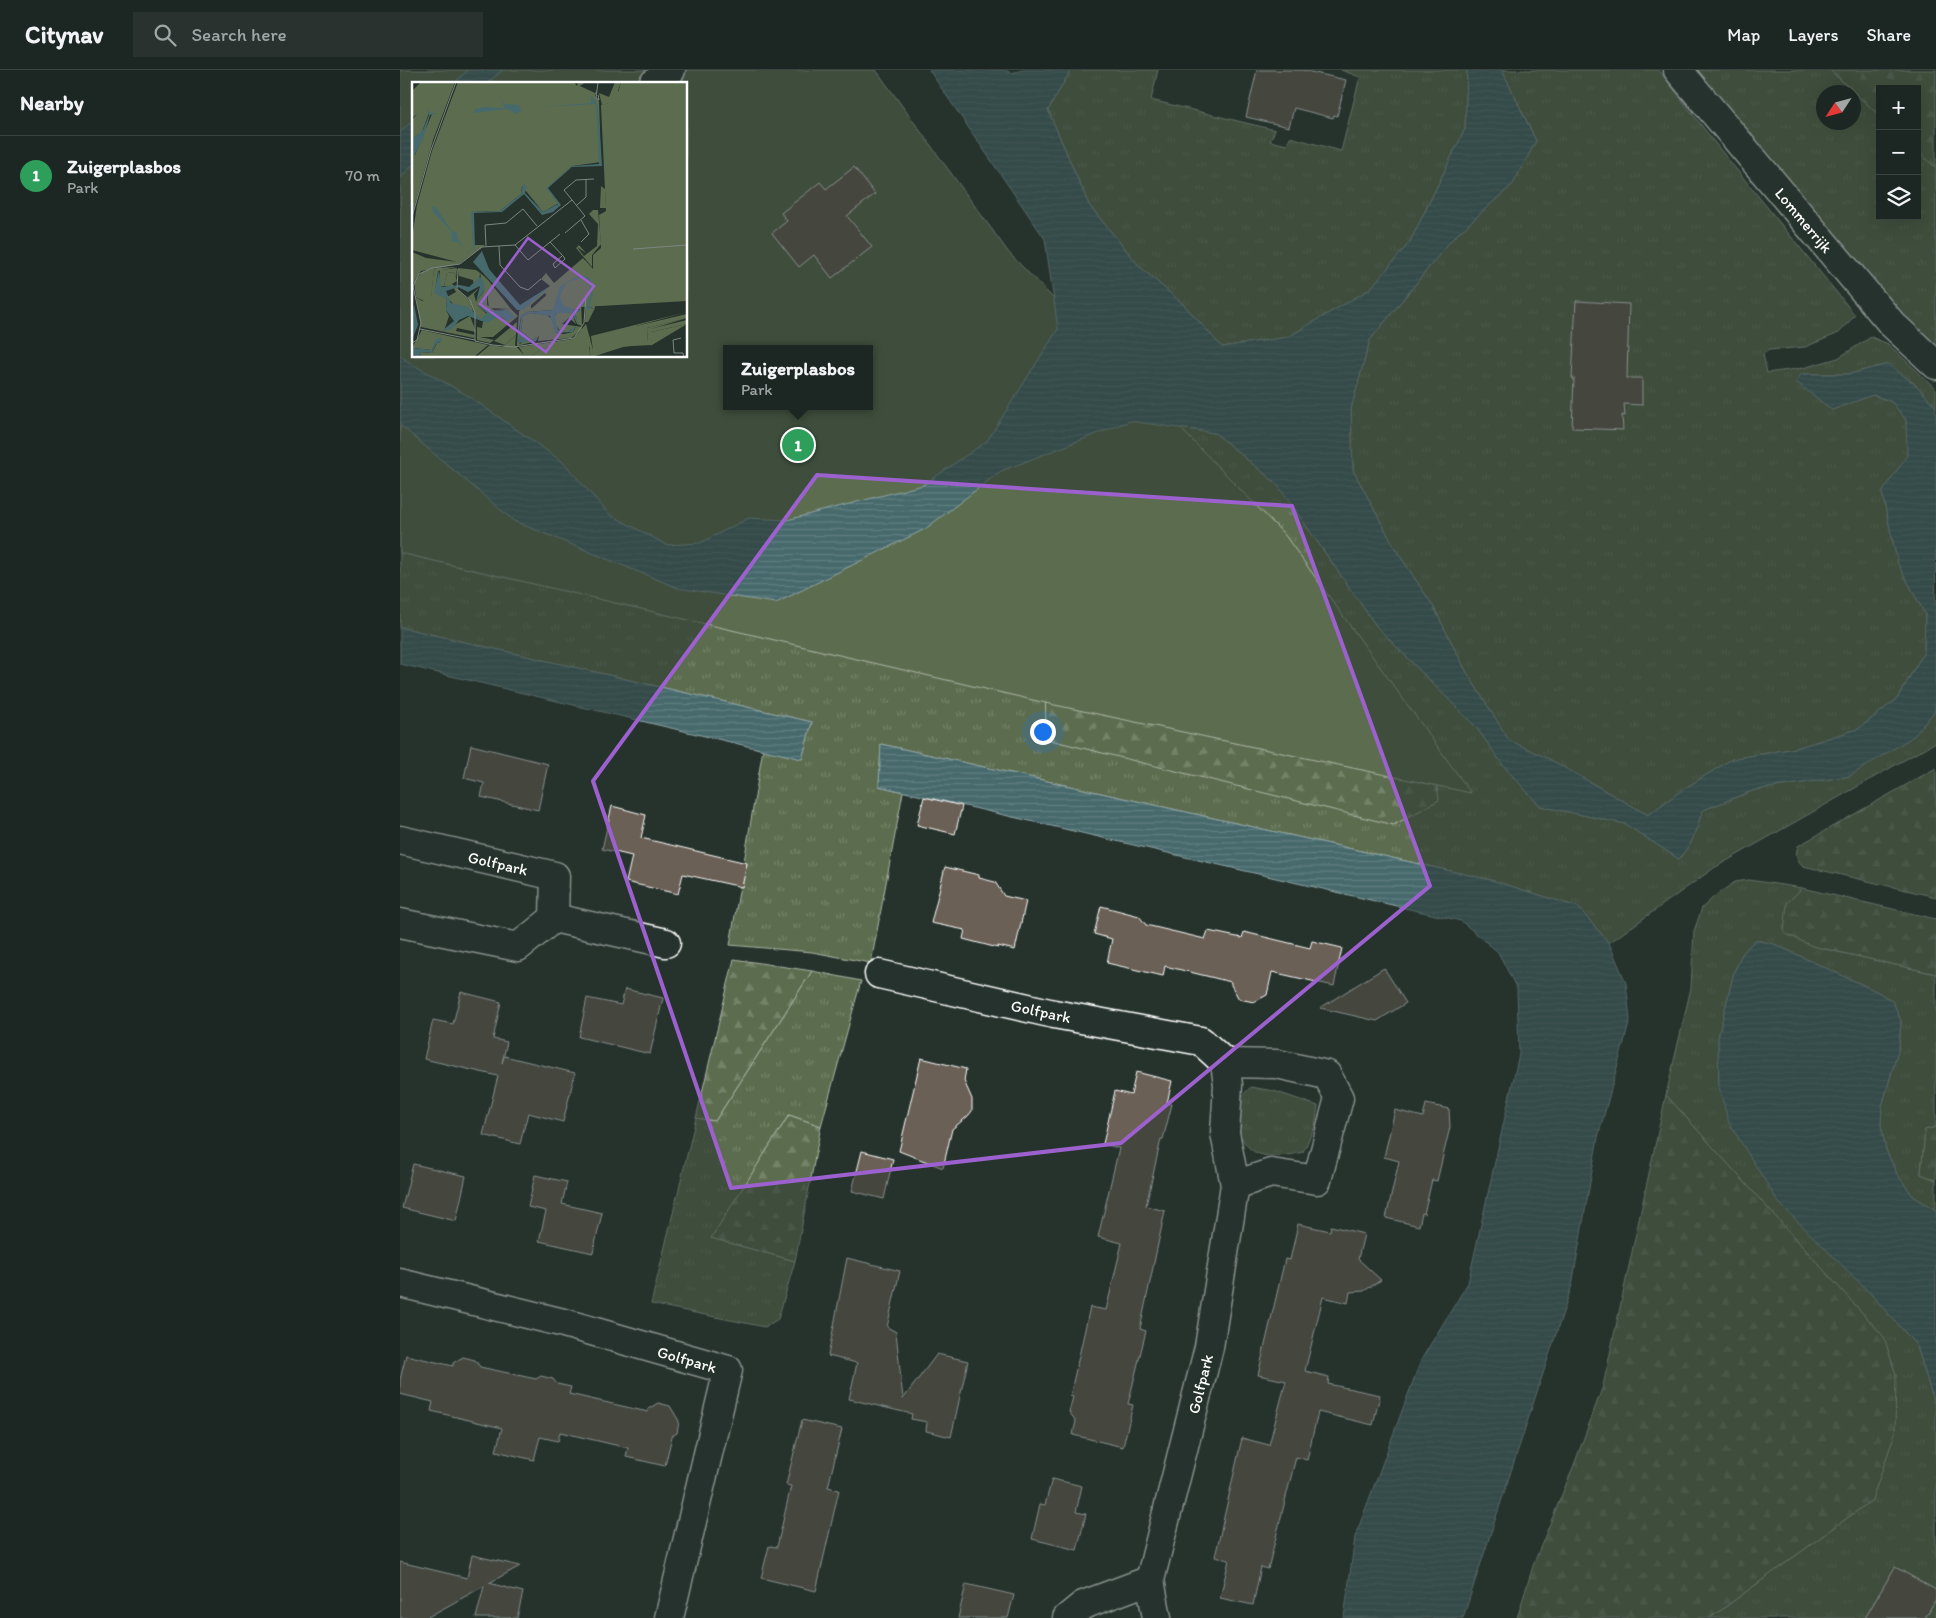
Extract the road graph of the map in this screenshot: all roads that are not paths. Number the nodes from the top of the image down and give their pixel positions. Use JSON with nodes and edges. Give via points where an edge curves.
{"nodes":[{"id":1,"x":671,"y":70,"type":"edge"},
{"id":2,"x":1678,"y":70,"type":"edge"},
{"id":3,"x":656,"y":82,"type":"edge"},
{"id":4,"x":1936,"y":365,"type":"edge"},
{"id":5,"x":400,"y":840,"type":"edge"},
{"id":6,"x":554,"y":918,"type":"junction"},
{"id":7,"x":400,"y":923,"type":"edge"},
{"id":8,"x":666,"y":943,"type":"dead end"},
{"id":9,"x":879,"y":974,"type":"dead end"},
{"id":10,"x":1225,"y":1063,"type":"junction"},
{"id":11,"x":1235,"y":1185,"type":"junction"},
{"id":12,"x":400,"y":1283,"type":"edge"},
{"id":13,"x":1150,"y":1580,"type":"junction"},
{"id":14,"x":669,"y":1618,"type":"edge"},
{"id":15,"x":1067,"y":1618,"type":"edge"},
{"id":16,"x":1157,"y":1618,"type":"edge"}],
"edges":[{"from":1,"to":3,"type":"street"},
{"from":2,"to":4,"type":"street","name":"Lommerrijk","via":[[1892,324]]},
{"from":5,"to":6,"type":"street","name":"Golfpark","via":[[555,876]]},
{"from":6,"to":7,"type":"street","via":[[518,947]]},
{"from":6,"to":8,"type":"street"},
{"from":9,"to":10,"type":"street","name":"Golfpark","via":[[1054,1014],[1201,1042]]},
{"from":10,"to":11,"type":"street","name":"Golfpark","via":[[1228,1085],[1225,1133]]},
{"from":10,"to":11,"type":"street","via":[[1277,1064],[1327,1075],[1339,1098],[1317,1180],[1271,1173]]},
{"from":11,"to":13,"type":"street","name":"Golfpark","via":[[1209,1347]]},
{"from":12,"to":14,"type":"street","name":"Golfpark","via":[[564,1323],[728,1370]]},
{"from":13,"to":15,"type":"street","via":[[1083,1605]]},
{"from":13,"to":16,"type":"street","name":"Golfpark"}]}
